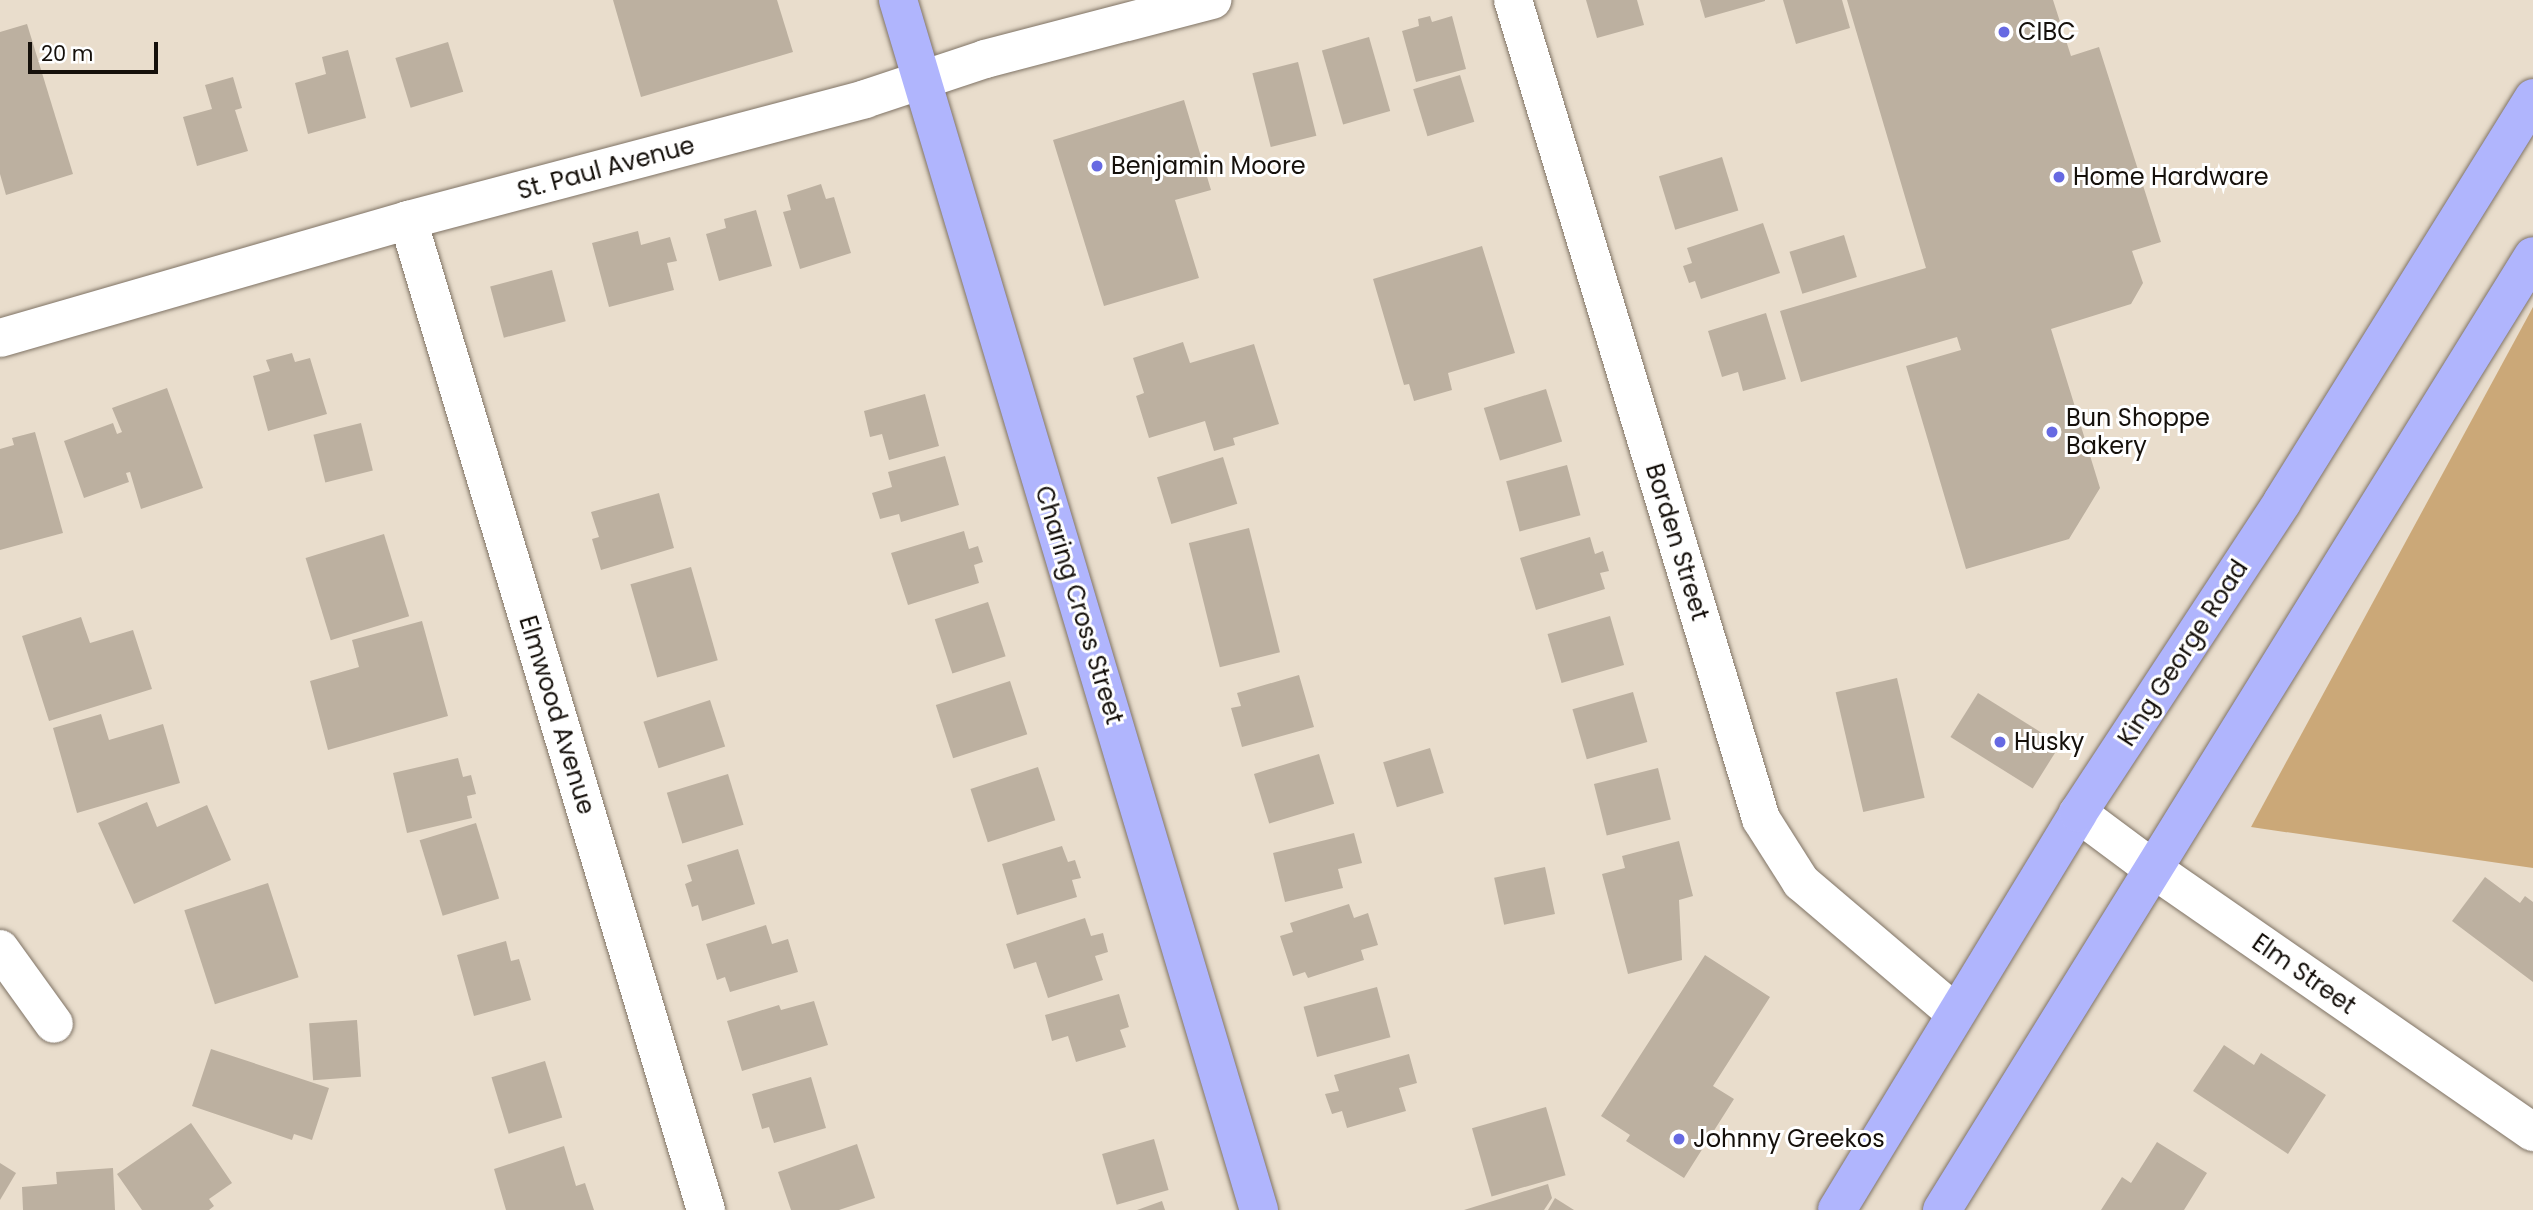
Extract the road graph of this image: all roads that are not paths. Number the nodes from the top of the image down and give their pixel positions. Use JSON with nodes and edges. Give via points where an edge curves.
{"nodes":[{"id":1,"x":898,"y":0,"type":"edge"},
{"id":2,"x":1212,"y":0,"type":"edge"},
{"id":3,"x":1514,"y":0,"type":"edge"},
{"id":4,"x":922,"y":80,"type":"junction"},
{"id":5,"x":2533,"y":98,"type":"edge"},
{"id":6,"x":408,"y":220,"type":"junction"},
{"id":7,"x":2533,"y":256,"type":"edge"},
{"id":8,"x":0,"y":338,"type":"edge"},
{"id":9,"x":2078,"y":813,"type":"junction"},
{"id":10,"x":2153,"y":870,"type":"junction"},
{"id":11,"x":0,"y":949,"type":"edge"},
{"id":12,"x":1955,"y":1013,"type":"junction"},
{"id":13,"x":54,"y":1024,"type":"dead end"},
{"id":14,"x":2533,"y":1132,"type":"edge"},
{"id":15,"x":706,"y":1210,"type":"edge"},
{"id":16,"x":1259,"y":1210,"type":"edge"},
{"id":17,"x":1837,"y":1210,"type":"edge"},
{"id":18,"x":1942,"y":1210,"type":"edge"}],
"edges":[{"from":1,"to":4,"type":"main road","name":"Charing Cross Street"},
{"from":2,"to":4,"type":"street","name":"St. Paul Avenue"},
{"from":3,"to":12,"type":"street","name":"Borden Street","via":[[1761,819],[1801,882]]},
{"from":4,"to":6,"type":"street","name":"St. Paul Avenue"},
{"from":4,"to":16,"type":"main road","name":"Charing Cross Street"},
{"from":5,"to":9,"type":"main road","name":"King George Road","via":[[2282,502]]},
{"from":6,"to":8,"type":"street","name":"St. Paul Avenue"},
{"from":6,"to":15,"type":"street","name":"Elmwood Avenue"},
{"from":7,"to":10,"type":"main road"},
{"from":9,"to":10,"type":"street","name":"Elm Street"},
{"from":9,"to":12,"type":"main road","name":"King George Road"},
{"from":10,"to":14,"type":"street","name":"Elm Street"},
{"from":10,"to":18,"type":"main road"},
{"from":11,"to":13,"type":"street"},
{"from":12,"to":17,"type":"main road","name":"King George Road"}]}
